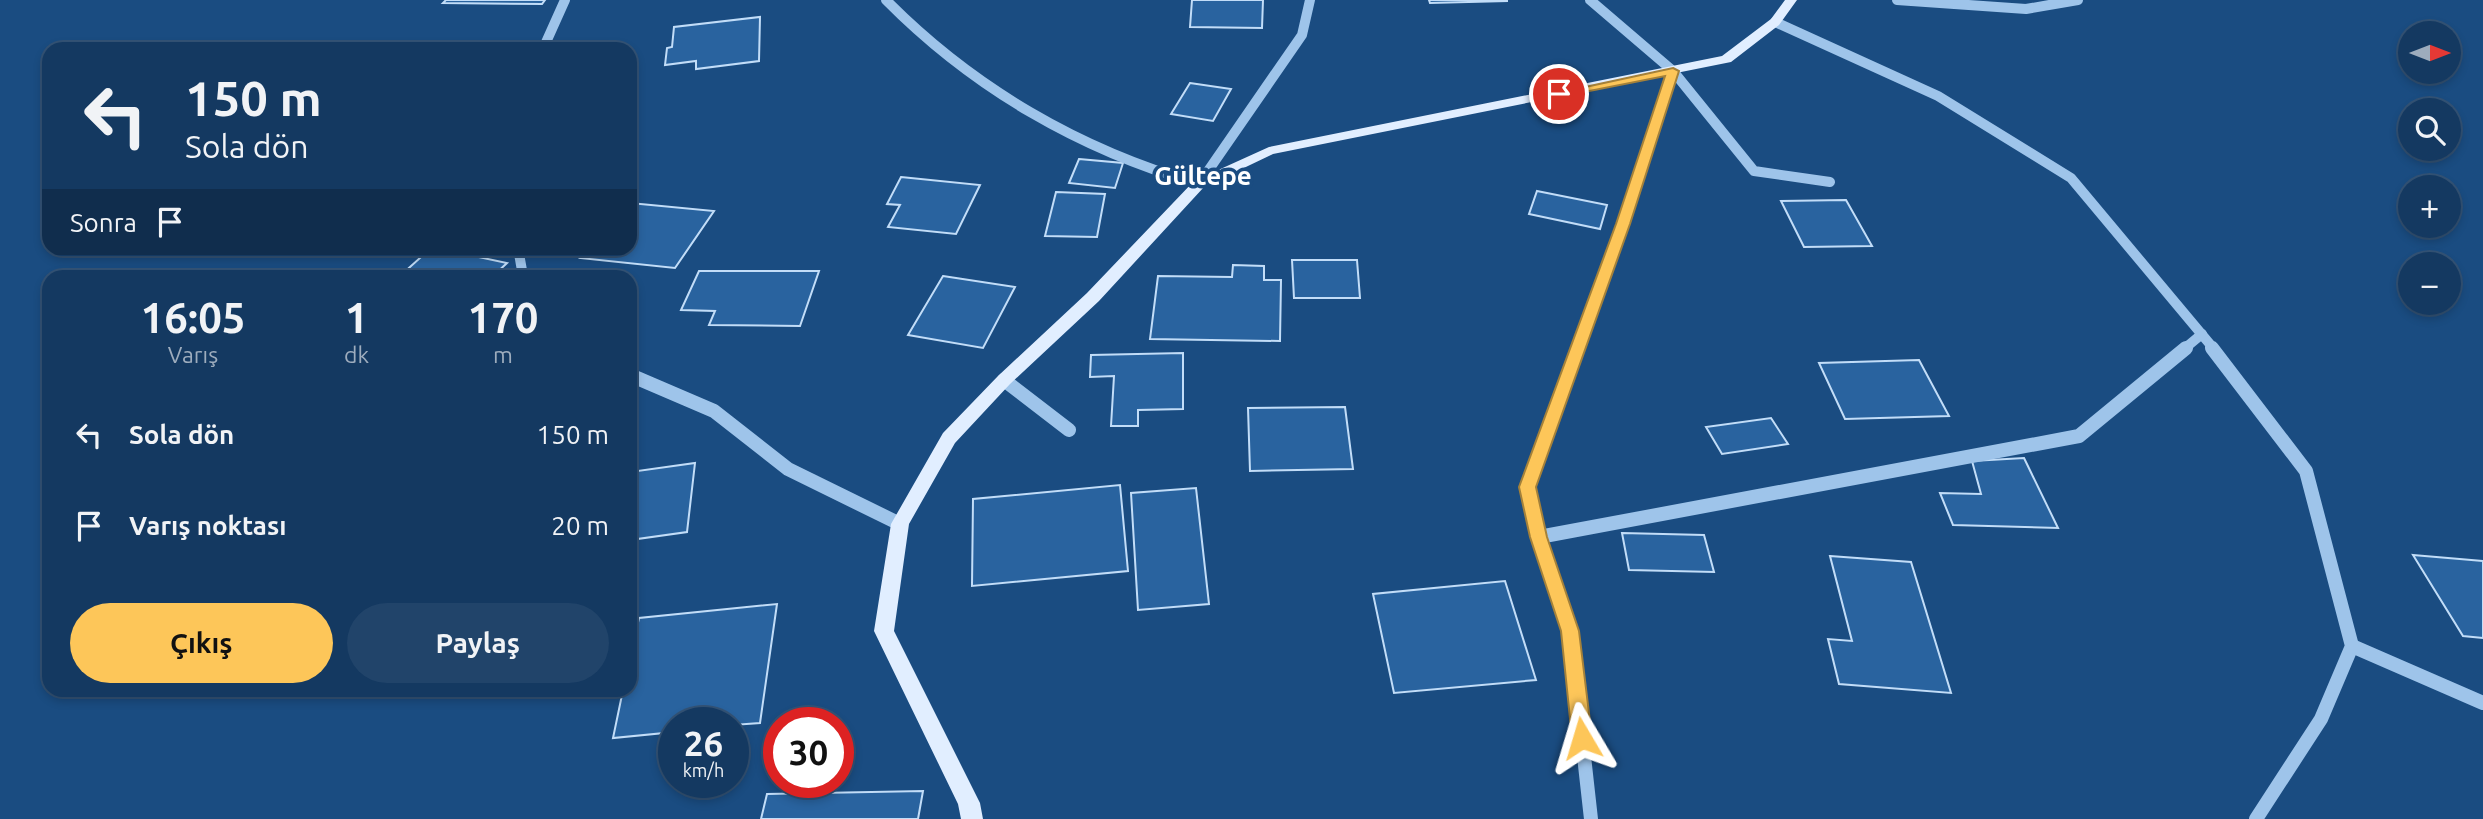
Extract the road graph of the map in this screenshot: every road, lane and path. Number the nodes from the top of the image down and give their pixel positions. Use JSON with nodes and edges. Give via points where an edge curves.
{"nodes":[{"id":1,"x":565,"y":0,"type":"edge"},
{"id":2,"x":886,"y":0,"type":"edge"},
{"id":3,"x":1310,"y":0,"type":"edge"},
{"id":4,"x":1590,"y":0,"type":"edge"},
{"id":5,"x":1791,"y":0,"type":"edge"},
{"id":6,"x":1897,"y":0,"type":"edge"},
{"id":7,"x":2078,"y":0,"type":"edge"},
{"id":8,"x":1775,"y":22,"type":"junction"},
{"id":9,"x":546,"y":42,"type":"edge"},
{"id":10,"x":1673,"y":71,"type":"junction"},
{"id":11,"x":1830,"y":182,"type":"dead end"},
{"id":12,"x":1199,"y":184,"type":"junction"},
{"id":13,"x":2202,"y":334,"type":"junction"},
{"id":14,"x":637,"y":378,"type":"edge"},
{"id":15,"x":1004,"y":380,"type":"junction"},
{"id":16,"x":1069,"y":430,"type":"dead end"},
{"id":17,"x":900,"y":524,"type":"junction"},
{"id":18,"x":1539,"y":537,"type":"junction"},
{"id":19,"x":2352,"y":646,"type":"junction"},
{"id":20,"x":2483,"y":703,"type":"edge"},
{"id":21,"x":972,"y":819,"type":"edge"},
{"id":22,"x":1591,"y":819,"type":"edge"},
{"id":23,"x":2256,"y":819,"type":"edge"}],
"edges":[{"from":1,"to":9,"type":"street"},
{"from":2,"to":12,"type":"street","via":[[911,28],[964,68],[1065,132],[1138,166]]},
{"from":3,"to":12,"type":"street","via":[[1302,35]]},
{"from":4,"to":10,"type":"street"},
{"from":5,"to":8,"type":"main road"},
{"from":6,"to":7,"type":"street","via":[[2026,9]]},
{"from":8,"to":10,"type":"main road","via":[[1726,59]]},
{"from":8,"to":13,"type":"street","via":[[1938,96],[2071,178]]},
{"from":10,"to":11,"type":"street","via":[[1754,171]]},
{"from":10,"to":12,"type":"main road","via":[[1269,151]]},
{"from":10,"to":18,"type":"street","via":[[1527,487]]},
{"from":12,"to":15,"type":"main road","via":[[1093,297]]},
{"from":13,"to":18,"type":"street","via":[[2079,436]]},
{"from":13,"to":19,"type":"street","via":[[2306,471]]},
{"from":14,"to":17,"type":"street","via":[[714,411],[788,469]]},
{"from":15,"to":16,"type":"street"},
{"from":15,"to":17,"type":"main road","via":[[949,438]]},
{"from":17,"to":21,"type":"main road","via":[[884,631],[969,803]]},
{"from":18,"to":22,"type":"street","via":[[1570,631]]},
{"from":19,"to":20,"type":"street"},
{"from":19,"to":23,"type":"street","via":[[2321,719]]}]}
